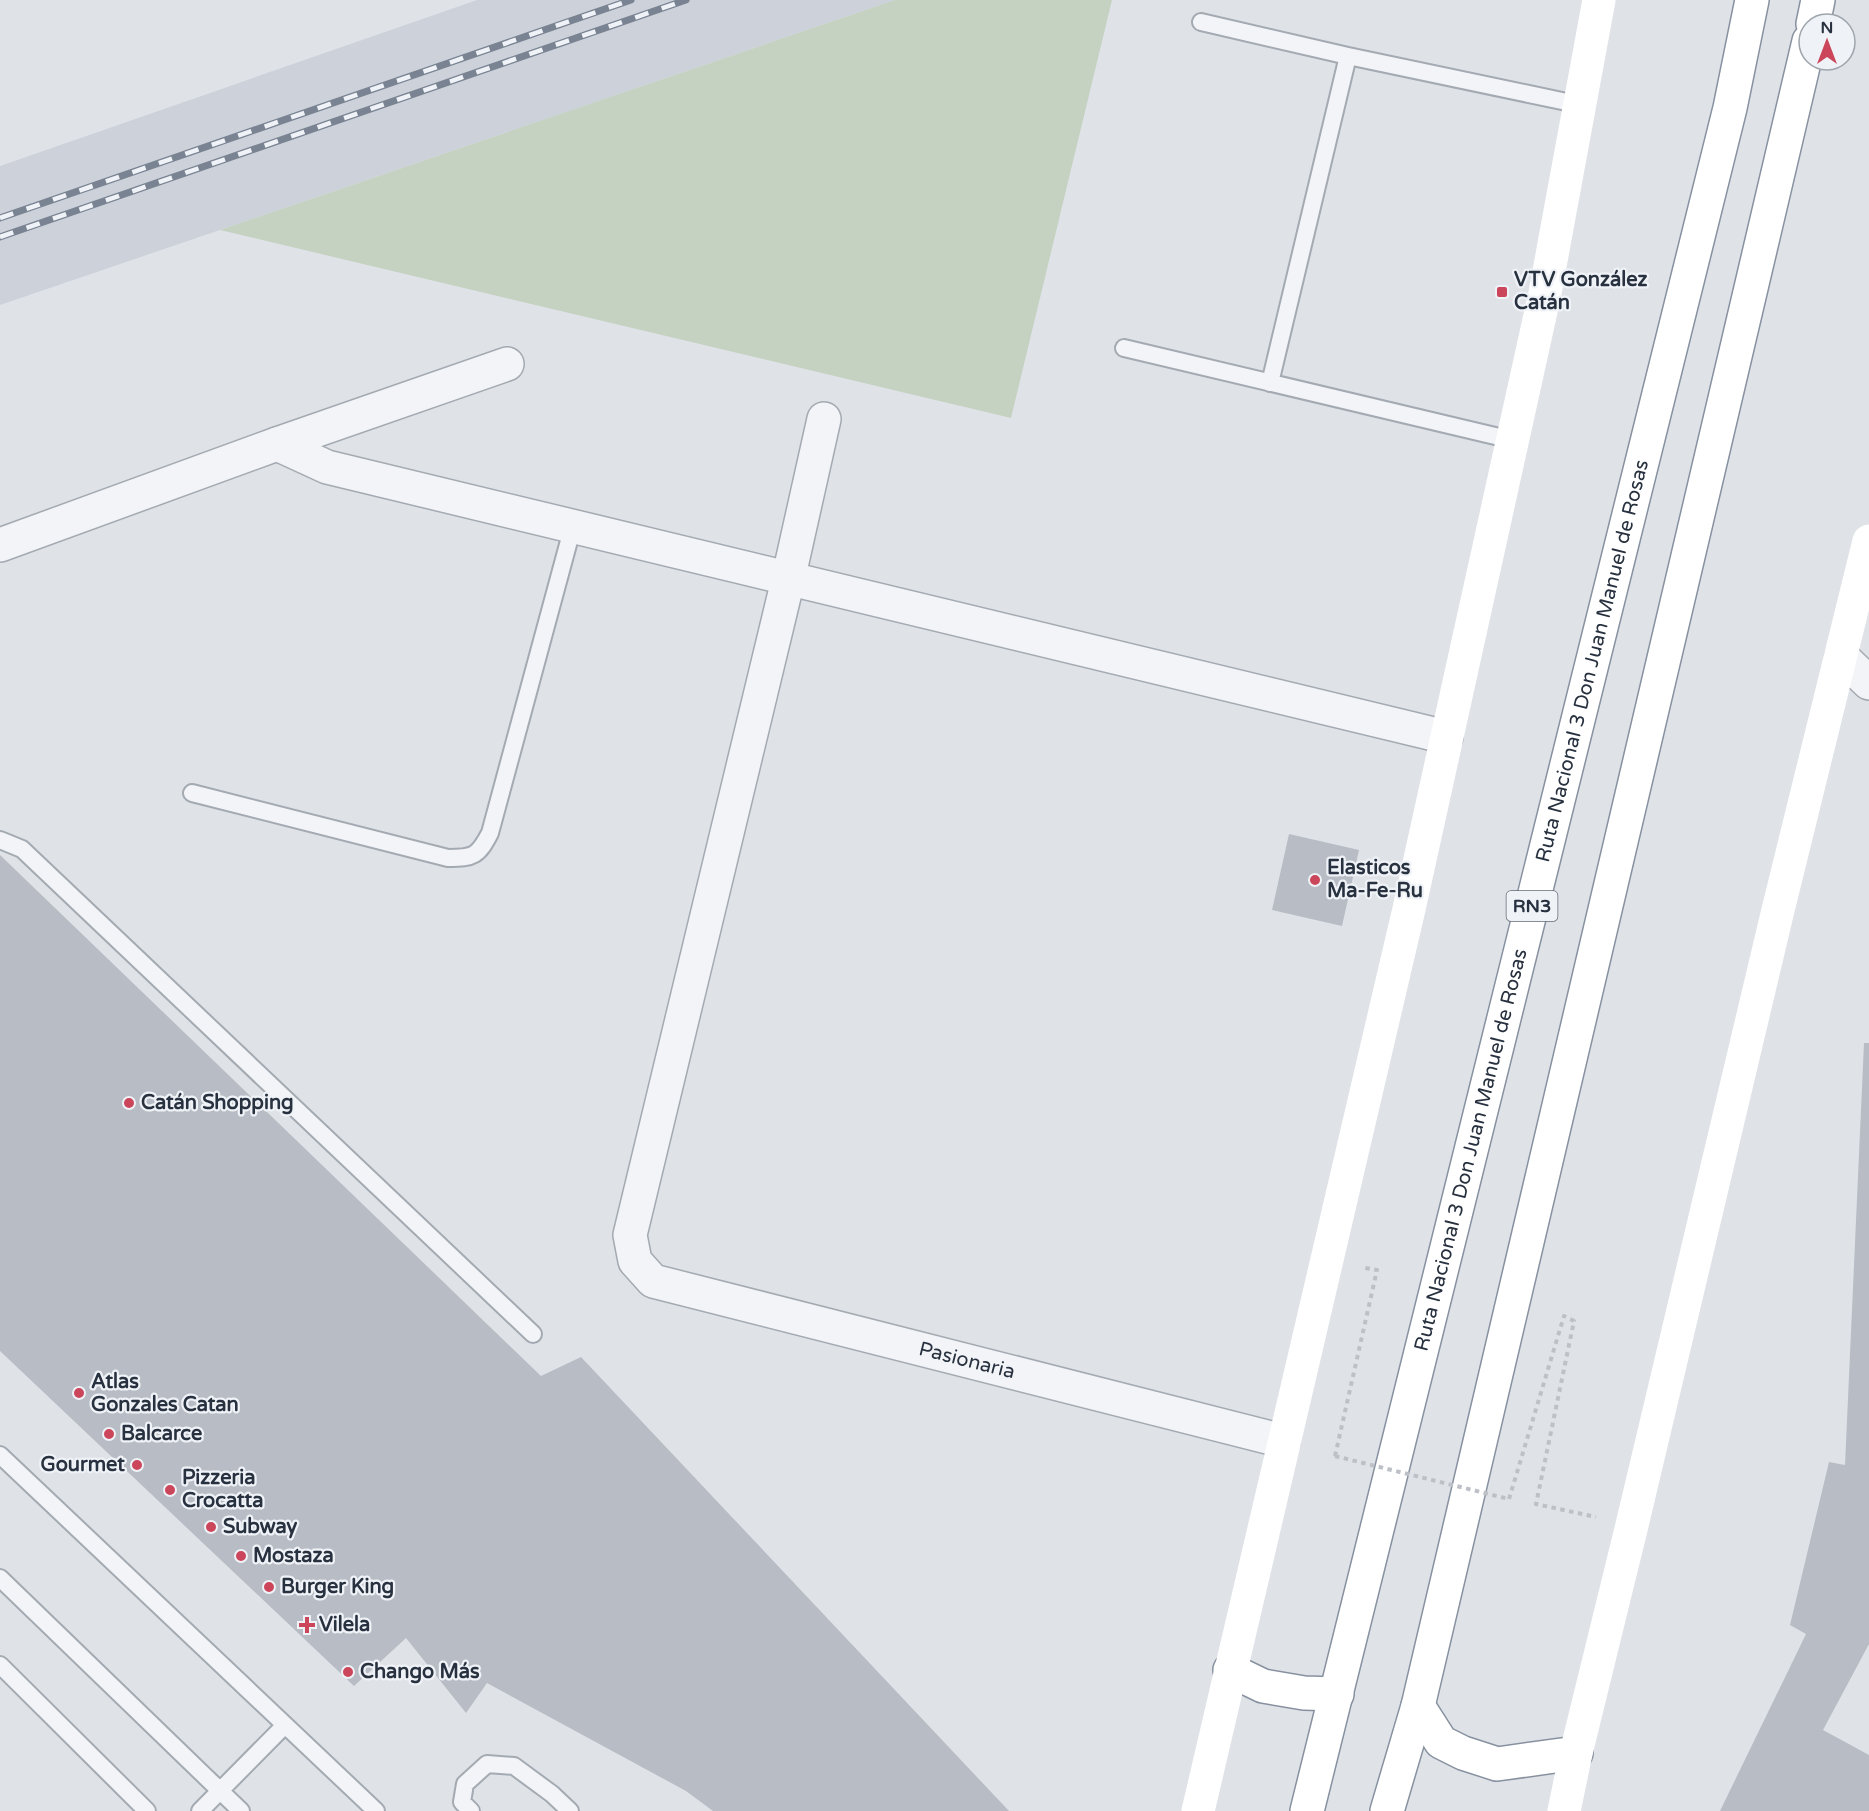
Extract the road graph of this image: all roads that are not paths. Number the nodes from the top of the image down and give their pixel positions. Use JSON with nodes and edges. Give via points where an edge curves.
{"nodes":[{"id":1,"x":1599,"y":0,"type":"edge"},
{"id":2,"x":1752,"y":0,"type":"edge"},
{"id":3,"x":1201,"y":22,"type":"dead end"},
{"id":4,"x":1348,"y":56,"type":"junction"},
{"id":5,"x":1802,"y":72,"type":"edge"},
{"id":6,"x":1581,"y":105,"type":"junction"},
{"id":7,"x":1124,"y":348,"type":"dead end"},
{"id":8,"x":507,"y":364,"type":"dead end"},
{"id":9,"x":1270,"y":383,"type":"junction"},
{"id":10,"x":824,"y":419,"type":"dead end"},
{"id":11,"x":1512,"y":440,"type":"junction"},
{"id":12,"x":276,"y":444,"type":"junction"},
{"id":13,"x":573,"y":526,"type":"junction"},
{"id":14,"x":1869,"y":541,"type":"edge"},
{"id":15,"x":0,"y":545,"type":"edge"},
{"id":16,"x":788,"y":580,"type":"junction"},
{"id":17,"x":1842,"y":657,"type":"junction"},
{"id":18,"x":1869,"y":683,"type":"edge"},
{"id":19,"x":1446,"y":737,"type":"junction"},
{"id":20,"x":192,"y":793,"type":"dead end"},
{"id":21,"x":0,"y":840,"type":"edge"},
{"id":22,"x":533,"y":1334,"type":"dead end"},
{"id":23,"x":1283,"y":1441,"type":"junction"},
{"id":24,"x":0,"y":1455,"type":"edge"},
{"id":25,"x":0,"y":1578,"type":"edge"},
{"id":26,"x":0,"y":1665,"type":"edge"},
{"id":27,"x":1230,"y":1670,"type":"junction"},
{"id":28,"x":1337,"y":1694,"type":"junction"},
{"id":29,"x":1418,"y":1706,"type":"junction"},
{"id":30,"x":285,"y":1725,"type":"junction"},
{"id":31,"x":1576,"y":1753,"type":"junction"},
{"id":32,"x":221,"y":1791,"type":"junction"},
{"id":33,"x":147,"y":1811,"type":"edge"},
{"id":34,"x":200,"y":1811,"type":"edge"},
{"id":35,"x":241,"y":1811,"type":"edge"},
{"id":36,"x":376,"y":1811,"type":"edge"},
{"id":37,"x":471,"y":1811,"type":"edge"},
{"id":38,"x":570,"y":1811,"type":"edge"},
{"id":39,"x":1198,"y":1811,"type":"edge"},
{"id":40,"x":1306,"y":1811,"type":"edge"},
{"id":41,"x":1388,"y":1811,"type":"edge"},
{"id":42,"x":1564,"y":1811,"type":"edge"}],
"edges":[{"from":1,"to":6,"type":"main road"},
{"from":2,"to":28,"type":"main road","name":"Ruta Nacional 3 Don Juan Manuel de Rosas","number":"RN3","via":[[1730,108]]},
{"from":3,"to":4,"type":"lane"},
{"from":4,"to":6,"type":"lane"},
{"from":4,"to":9,"type":"lane"},
{"from":5,"to":29,"type":"main road"},
{"from":6,"to":11,"type":"main road"},
{"from":7,"to":9,"type":"lane"},
{"from":8,"to":12,"type":"street"},
{"from":9,"to":11,"type":"lane"},
{"from":10,"to":16,"type":"street"},
{"from":11,"to":19,"type":"main road"},
{"from":12,"to":13,"type":"street","via":[[327,467]]},
{"from":12,"to":15,"type":"street"},
{"from":13,"to":16,"type":"street"},
{"from":13,"to":20,"type":"lane","via":[[490,833],[482,849],[470,858],[448,858]]},
{"from":14,"to":17,"type":"main road"},
{"from":16,"to":19,"type":"street"},
{"from":16,"to":23,"type":"street","name":"Pasionaria","via":[[630,1235],[635,1261],[653,1281]]},
{"from":17,"to":18,"type":"street"},
{"from":17,"to":31,"type":"main road"},
{"from":19,"to":23,"type":"main road"},
{"from":21,"to":22,"type":"lane","via":[[22,849]]},
{"from":23,"to":27,"type":"main road"},
{"from":24,"to":30,"type":"lane"},
{"from":25,"to":32,"type":"lane"},
{"from":26,"to":33,"type":"lane"},
{"from":27,"to":28,"type":"main road","via":[[1263,1686],[1304,1694]]},
{"from":27,"to":39,"type":"main road"},
{"from":28,"to":40,"type":"main road","name":"Ruta Nacional 3 Don Juan Manuel de Rosas","number":"RN3"},
{"from":29,"to":31,"type":"main road","via":[[1441,1742],[1497,1764]]},
{"from":29,"to":41,"type":"main road"},
{"from":30,"to":32,"type":"lane"},
{"from":30,"to":36,"type":"lane"},
{"from":31,"to":42,"type":"main road"},
{"from":32,"to":34,"type":"lane"},
{"from":32,"to":35,"type":"lane"},
{"from":37,"to":38,"type":"lane","via":[[462,1802],[465,1784],[487,1764],[514,1766]]}]}
